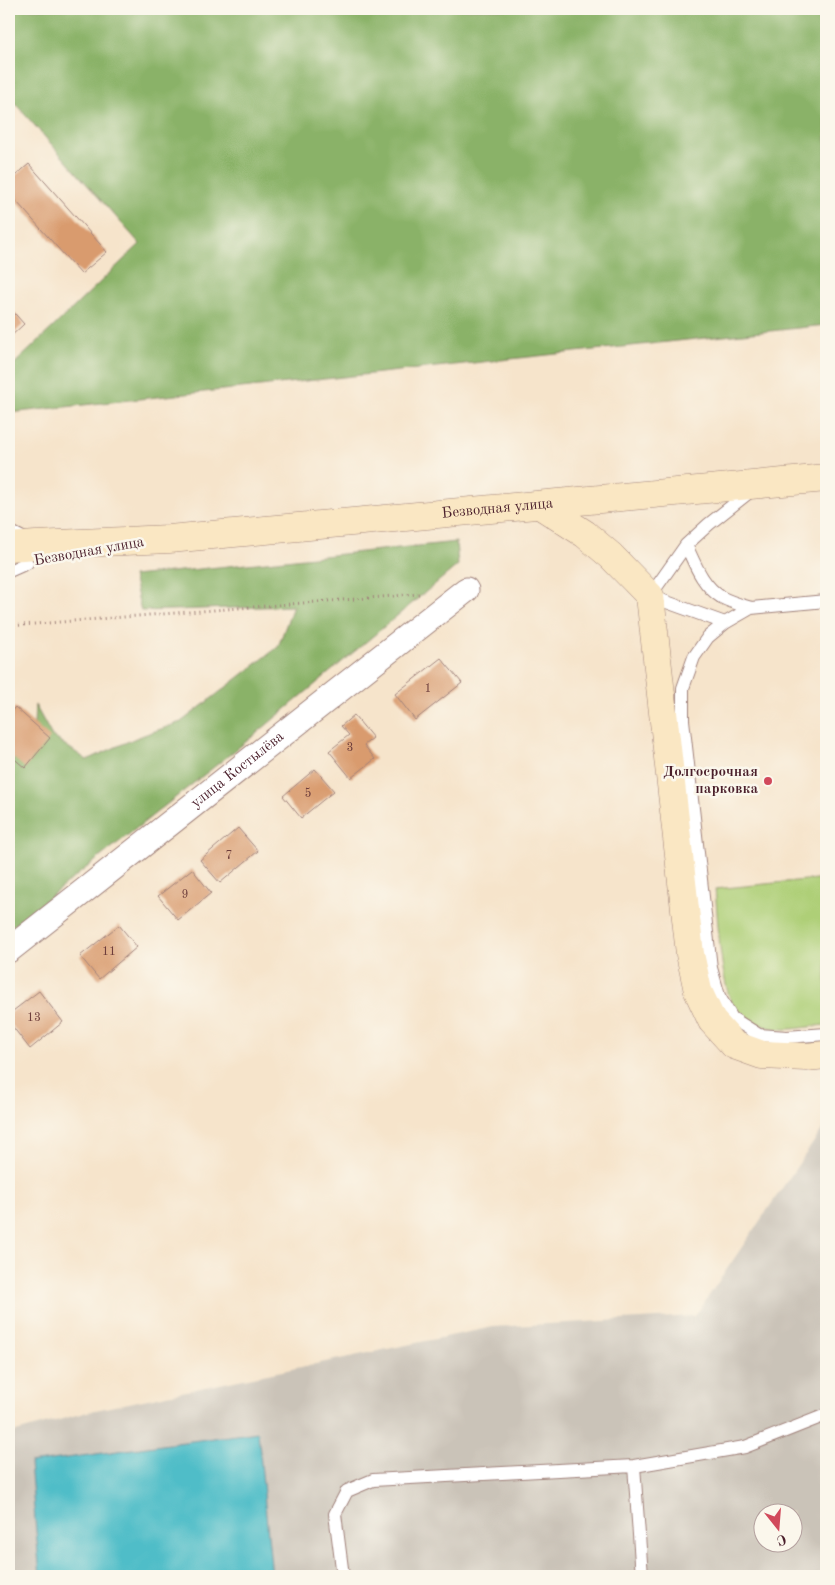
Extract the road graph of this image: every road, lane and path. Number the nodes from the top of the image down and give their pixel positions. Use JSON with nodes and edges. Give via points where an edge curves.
{"nodes":[{"id":1,"x":826,"y":478,"type":"edge"},
{"id":2,"x":761,"y":484,"type":"junction"},
{"id":3,"x":540,"y":505,"type":"junction"},
{"id":4,"x":9,"y":531,"type":"edge"},
{"id":5,"x":9,"y":541,"type":"edge"},
{"id":6,"x":686,"y":545,"type":"junction"},
{"id":7,"x":16,"y":560,"type":"edge"},
{"id":8,"x":466,"y":590,"type":"dead end"},
{"id":9,"x":426,"y":593,"type":"dead end"},
{"id":10,"x":650,"y":596,"type":"junction"},
{"id":11,"x":826,"y":600,"type":"edge"},
{"id":12,"x":751,"y":608,"type":"junction"},
{"id":13,"x":725,"y":623,"type":"junction"},
{"id":14,"x":9,"y":626,"type":"edge"},
{"id":15,"x":9,"y":950,"type":"edge"},
{"id":16,"x":826,"y":1034,"type":"edge"},
{"id":17,"x":826,"y":1055,"type":"edge"},
{"id":18,"x":826,"y":1415,"type":"edge"},
{"id":19,"x":634,"y":1466,"type":"junction"},
{"id":20,"x":343,"y":1576,"type":"edge"},
{"id":21,"x":642,"y":1576,"type":"edge"}],
"edges":[{"from":1,"to":2,"type":"main road","name":"Безводная улица"},
{"from":2,"to":3,"type":"main road","name":"Безводная улица"},
{"from":2,"to":6,"type":"lane"},
{"from":3,"to":7,"type":"main road","name":"Безводная улица","via":[[169,539]]},
{"from":3,"to":10,"type":"main road","via":[[612,556]]},
{"from":4,"to":7,"type":"lane"},
{"from":5,"to":7,"type":"lane"},
{"from":6,"to":10,"type":"lane"},
{"from":6,"to":12,"type":"lane","via":[[708,587],[722,597]]},
{"from":8,"to":15,"type":"street","name":"улица Костылёва"},
{"from":9,"to":14,"type":"path"},
{"from":10,"to":13,"type":"lane"},
{"from":10,"to":17,"type":"main road","via":[[690,954],[698,991],[712,1021],[734,1045],[762,1055]]},
{"from":11,"to":12,"type":"lane"},
{"from":12,"to":13,"type":"lane"},
{"from":13,"to":16,"type":"lane","via":[[708,637],[694,657],[683,688],[683,720],[711,968],[720,996],[732,1018],[759,1035],[787,1038]]},
{"from":18,"to":19,"type":"lane","via":[[745,1447]]},
{"from":19,"to":20,"type":"lane","via":[[373,1480],[347,1490],[335,1514]]},
{"from":19,"to":21,"type":"lane"}]}
